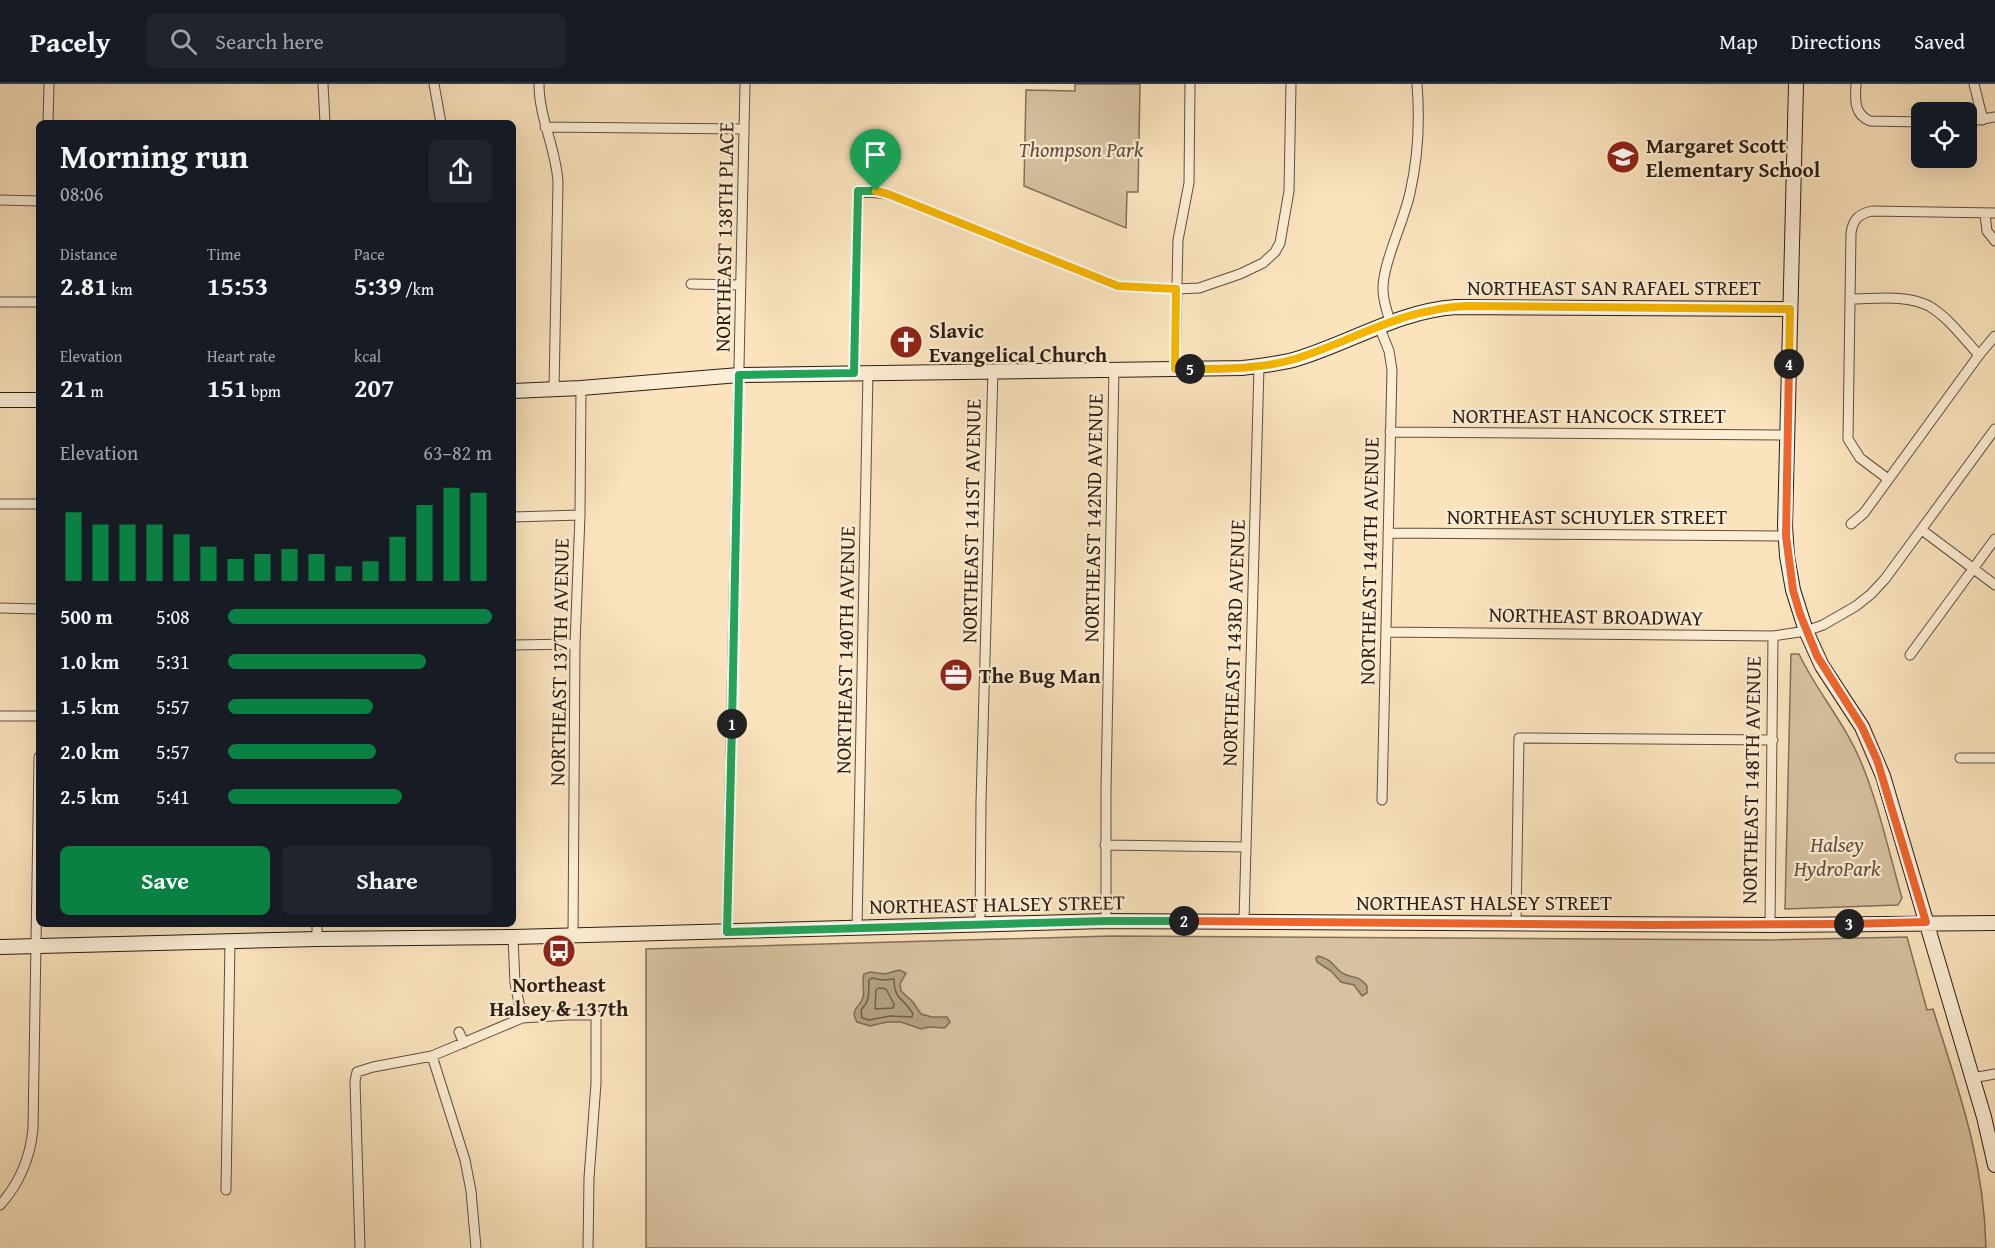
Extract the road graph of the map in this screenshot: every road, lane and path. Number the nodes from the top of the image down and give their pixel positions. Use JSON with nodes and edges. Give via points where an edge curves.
{"nodes":[{"id":1,"x":49,"y":84,"type":"edge"},
{"id":2,"x":324,"y":84,"type":"edge"},
{"id":3,"x":434,"y":84,"type":"edge"},
{"id":4,"x":539,"y":84,"type":"edge"},
{"id":5,"x":745,"y":84,"type":"edge"},
{"id":6,"x":1190,"y":84,"type":"edge"},
{"id":7,"x":1291,"y":84,"type":"edge"},
{"id":8,"x":1417,"y":84,"type":"edge"},
{"id":9,"x":1796,"y":84,"type":"edge"},
{"id":10,"x":1856,"y":84,"type":"edge"},
{"id":11,"x":1974,"y":84,"type":"edge"},
{"id":12,"x":1995,"y":117,"type":"edge"},
{"id":13,"x":48,"y":120,"type":"edge"},
{"id":14,"x":325,"y":120,"type":"edge"},
{"id":15,"x":440,"y":120,"type":"edge"},
{"id":16,"x":1983,"y":120,"type":"junction"},
{"id":17,"x":1977,"y":121,"type":"edge"},
{"id":18,"x":1911,"y":122,"type":"edge"},
{"id":19,"x":545,"y":126,"type":"junction"},
{"id":20,"x":744,"y":129,"type":"junction"},
{"id":21,"x":0,"y":200,"type":"edge"},
{"id":22,"x":36,"y":201,"type":"edge"},
{"id":23,"x":1990,"y":214,"type":"edge"},
{"id":24,"x":1995,"y":241,"type":"edge"},
{"id":25,"x":691,"y":284,"type":"dead end"},
{"id":26,"x":741,"y":285,"type":"junction"},
{"id":27,"x":1176,"y":289,"type":"junction"},
{"id":28,"x":1850,"y":299,"type":"junction"},
{"id":29,"x":0,"y":302,"type":"edge"},
{"id":30,"x":36,"y":302,"type":"edge"},
{"id":31,"x":1790,"y":309,"type":"junction"},
{"id":32,"x":1385,"y":323,"type":"junction"},
{"id":33,"x":1995,"y":336,"type":"edge"},
{"id":34,"x":1979,"y":355,"type":"junction"},
{"id":35,"x":1259,"y":366,"type":"junction"},
{"id":36,"x":1114,"y":368,"type":"junction"},
{"id":37,"x":1175,"y":369,"type":"junction"},
{"id":38,"x":993,"y":370,"type":"junction"},
{"id":39,"x":861,"y":373,"type":"junction"},
{"id":40,"x":739,"y":375,"type":"junction"},
{"id":41,"x":581,"y":388,"type":"junction"},
{"id":42,"x":555,"y":390,"type":"junction"},
{"id":43,"x":516,"y":391,"type":"edge"},
{"id":44,"x":0,"y":400,"type":"edge"},
{"id":45,"x":36,"y":400,"type":"edge"},
{"id":46,"x":1995,"y":429,"type":"edge"},
{"id":47,"x":1390,"y":432,"type":"junction"},
{"id":48,"x":1787,"y":435,"type":"junction"},
{"id":49,"x":1888,"y":479,"type":"junction"},
{"id":50,"x":0,"y":504,"type":"edge"},
{"id":51,"x":36,"y":504,"type":"edge"},
{"id":52,"x":580,"y":515,"type":"junction"},
{"id":53,"x":516,"y":517,"type":"edge"},
{"id":54,"x":1851,"y":524,"type":"dead end"},
{"id":55,"x":1922,"y":530,"type":"junction"},
{"id":56,"x":1388,"y":533,"type":"junction"},
{"id":57,"x":1786,"y":536,"type":"junction"},
{"id":58,"x":1995,"y":539,"type":"edge"},
{"id":59,"x":1974,"y":568,"type":"junction"},
{"id":60,"x":1995,"y":585,"type":"edge"},
{"id":61,"x":0,"y":608,"type":"edge"},
{"id":62,"x":36,"y":609,"type":"edge"},
{"id":63,"x":1806,"y":631,"type":"junction"},
{"id":64,"x":1386,"y":632,"type":"junction"},
{"id":65,"x":1773,"y":636,"type":"junction"},
{"id":66,"x":575,"y":644,"type":"junction"},
{"id":67,"x":516,"y":645,"type":"edge"},
{"id":68,"x":1910,"y":656,"type":"dead end"},
{"id":69,"x":0,"y":716,"type":"edge"},
{"id":70,"x":36,"y":716,"type":"edge"},
{"id":71,"x":1773,"y":740,"type":"junction"},
{"id":72,"x":1960,"y":758,"type":"dead end"},
{"id":73,"x":1995,"y":758,"type":"edge"},
{"id":74,"x":1382,"y":800,"type":"dead end"},
{"id":75,"x":1105,"y":845,"type":"junction"},
{"id":76,"x":1245,"y":847,"type":"junction"},
{"id":77,"x":1106,"y":921,"type":"junction"},
{"id":78,"x":1244,"y":921,"type":"junction"},
{"id":79,"x":1926,"y":922,"type":"junction"},
{"id":80,"x":1995,"y":923,"type":"edge"},
{"id":81,"x":980,"y":924,"type":"junction"},
{"id":82,"x":1516,"y":924,"type":"junction"},
{"id":83,"x":1770,"y":925,"type":"junction"},
{"id":84,"x":36,"y":927,"type":"edge"},
{"id":85,"x":317,"y":927,"type":"edge"},
{"id":86,"x":857,"y":928,"type":"junction"},
{"id":87,"x":727,"y":932,"type":"junction"},
{"id":88,"x":573,"y":936,"type":"junction"},
{"id":89,"x":513,"y":937,"type":"junction"},
{"id":90,"x":317,"y":939,"type":"junction"},
{"id":91,"x":230,"y":941,"type":"junction"},
{"id":92,"x":0,"y":947,"type":"edge"},
{"id":93,"x":36,"y":947,"type":"junction"},
{"id":94,"x":522,"y":1018,"type":"junction"},
{"id":95,"x":459,"y":1032,"type":"dead end"},
{"id":96,"x":464,"y":1043,"type":"junction"},
{"id":97,"x":432,"y":1056,"type":"junction"},
{"id":98,"x":1995,"y":1074,"type":"edge"},
{"id":99,"x":1972,"y":1078,"type":"junction"},
{"id":100,"x":1995,"y":1165,"type":"edge"},
{"id":101,"x":226,"y":1190,"type":"dead end"},
{"id":102,"x":0,"y":1205,"type":"edge"},
{"id":103,"x":360,"y":1248,"type":"edge"},
{"id":104,"x":476,"y":1248,"type":"edge"},
{"id":105,"x":588,"y":1248,"type":"edge"}],
"edges":[{"from":1,"to":13,"type":"street"},
{"from":2,"to":14,"type":"street"},
{"from":3,"to":15,"type":"street"},
{"from":4,"to":19,"type":"street"},
{"from":5,"to":20,"type":"street","name":"NORTHEAST 138TH PLACE"},
{"from":6,"to":27,"type":"street","via":[[1189,183],[1178,240]]},
{"from":7,"to":27,"type":"street","via":[[1288,204],[1275,252],[1240,274],[1199,288]]},
{"from":8,"to":32,"type":"street","name":"NORTHEAST 144TH AVENUE","via":[[1415,169],[1405,216],[1383,280]]},
{"from":9,"to":31,"type":"main road"},
{"from":10,"to":18,"type":"street","via":[[1857,110],[1863,118]]},
{"from":11,"to":16,"type":"street"},
{"from":12,"to":16,"type":"street"},
{"from":16,"to":17,"type":"street"},
{"from":19,"to":20,"type":"street"},
{"from":19,"to":42,"type":"street","via":[[558,182]]},
{"from":20,"to":26,"type":"street","name":"NORTHEAST 138TH PLACE"},
{"from":21,"to":22,"type":"street"},
{"from":23,"to":24,"type":"street","via":[[1987,231]]},
{"from":23,"to":28,"type":"street","via":[[1872,211],[1856,218],[1851,233]]},
{"from":25,"to":26,"type":"street"},
{"from":26,"to":40,"type":"street","name":"NORTHEAST 138TH PLACE"},
{"from":27,"to":37,"type":"street"},
{"from":27,"to":39,"type":"street","name":"NORTHEAST 140TH AVENUE","via":[[1118,286],[888,194],[858,191]]},
{"from":28,"to":34,"type":"street","via":[[1922,303],[1941,315]]},
{"from":28,"to":49,"type":"street","via":[[1848,440],[1860,458]]},
{"from":29,"to":30,"type":"street"},
{"from":31,"to":32,"type":"main road","name":"NORTHEAST SAN RAFAEL STREET","via":[[1466,306],[1434,309]]},
{"from":31,"to":48,"type":"main road"},
{"from":32,"to":35,"type":"main road","name":"NORTHEAST SAN RAFAEL STREET","via":[[1298,358]]},
{"from":32,"to":47,"type":"street","name":"NORTHEAST 144TH AVENUE","via":[[1392,362]]},
{"from":33,"to":34,"type":"street"},
{"from":34,"to":49,"type":"street"},
{"from":35,"to":37,"type":"main road","name":"NORTHEAST SAN RAFAEL STREET"},
{"from":35,"to":76,"type":"street","name":"NORTHEAST 143RD AVENUE"},
{"from":36,"to":37,"type":"main road","name":"NORTHEAST SAN RAFAEL STREET"},
{"from":36,"to":38,"type":"main road","name":"NORTHEAST SAN RAFAEL STREET"},
{"from":36,"to":75,"type":"street","name":"NORTHEAST 142ND AVENUE"},
{"from":38,"to":39,"type":"main road","name":"NORTHEAST SAN RAFAEL STREET"},
{"from":38,"to":81,"type":"street","name":"NORTHEAST 141ST AVENUE"},
{"from":39,"to":40,"type":"main road","name":"NORTHEAST SAN RAFAEL STREET"},
{"from":39,"to":86,"type":"street","name":"NORTHEAST 140TH AVENUE"},
{"from":40,"to":41,"type":"main road","name":"NORTHEAST SAN RAFAEL STREET"},
{"from":40,"to":87,"type":"street","name":"NORTHEAST 138TH PLACE"},
{"from":41,"to":42,"type":"main road","name":"NORTHEAST SAN RAFAEL STREET"},
{"from":41,"to":52,"type":"street","name":"NORTHEAST 137TH AVENUE"},
{"from":42,"to":43,"type":"main road","name":"NORTHEAST SAN RAFAEL STREET"},
{"from":44,"to":45,"type":"main road"},
{"from":46,"to":55,"type":"street"},
{"from":47,"to":48,"type":"street","name":"NORTHEAST HANCOCK STREET"},
{"from":47,"to":56,"type":"street","name":"NORTHEAST 144TH AVENUE"},
{"from":48,"to":57,"type":"main road"},
{"from":49,"to":54,"type":"street","via":[[1864,513]]},
{"from":50,"to":51,"type":"street"},
{"from":52,"to":53,"type":"street"},
{"from":52,"to":66,"type":"street","name":"NORTHEAST 137TH AVENUE"},
{"from":55,"to":59,"type":"street"},
{"from":55,"to":63,"type":"street","via":[[1871,594],[1841,616]]},
{"from":56,"to":57,"type":"street","name":"NORTHEAST SCHUYLER STREET"},
{"from":56,"to":64,"type":"street","name":"NORTHEAST 144TH AVENUE"},
{"from":57,"to":63,"type":"main road","via":[[1793,590]]},
{"from":58,"to":59,"type":"street"},
{"from":59,"to":60,"type":"street"},
{"from":59,"to":68,"type":"street"},
{"from":61,"to":62,"type":"street"},
{"from":63,"to":65,"type":"street","name":"NORTHEAST BROADWAY"},
{"from":63,"to":79,"type":"main road","via":[[1822,666],[1875,753]]},
{"from":64,"to":65,"type":"street","name":"NORTHEAST BROADWAY"},
{"from":64,"to":74,"type":"street","name":"NORTHEAST 144TH AVENUE"},
{"from":65,"to":71,"type":"street","name":"NORTHEAST 148TH AVENUE"},
{"from":66,"to":67,"type":"street"},
{"from":66,"to":88,"type":"street","name":"NORTHEAST 137TH AVENUE"},
{"from":69,"to":70,"type":"street"},
{"from":71,"to":82,"type":"street","via":[[1519,738]]},
{"from":71,"to":83,"type":"street","name":"NORTHEAST 148TH AVENUE"},
{"from":72,"to":73,"type":"street"},
{"from":75,"to":76,"type":"street"},
{"from":75,"to":77,"type":"street","name":"NORTHEAST 142ND AVENUE"},
{"from":76,"to":78,"type":"street","name":"NORTHEAST 143RD AVENUE"},
{"from":77,"to":78,"type":"main road","name":"NORTHEAST HALSEY STREET"},
{"from":77,"to":81,"type":"main road","name":"NORTHEAST HALSEY STREET"},
{"from":78,"to":82,"type":"main road","name":"NORTHEAST HALSEY STREET"},
{"from":79,"to":80,"type":"main road","name":"NORTHEAST HALSEY STREET"},
{"from":79,"to":83,"type":"main road","name":"NORTHEAST HALSEY STREET"},
{"from":79,"to":99,"type":"main road"},
{"from":81,"to":86,"type":"main road","name":"NORTHEAST HALSEY STREET"},
{"from":82,"to":83,"type":"main road","name":"NORTHEAST HALSEY STREET"},
{"from":84,"to":93,"type":"street"},
{"from":85,"to":90,"type":"street"},
{"from":86,"to":87,"type":"main road","name":"NORTHEAST HALSEY STREET"},
{"from":87,"to":88,"type":"main road","name":"NORTHEAST HALSEY STREET"},
{"from":88,"to":89,"type":"main road","name":"NORTHEAST HALSEY STREET"},
{"from":89,"to":90,"type":"main road","name":"NORTHEAST HALSEY STREET"},
{"from":89,"to":94,"type":"street","via":[[515,984]]},
{"from":90,"to":91,"type":"main road","name":"NORTHEAST HALSEY STREET"},
{"from":91,"to":93,"type":"main road","name":"NORTHEAST HALSEY STREET"},
{"from":91,"to":101,"type":"street"},
{"from":92,"to":93,"type":"main road","name":"NORTHEAST HALSEY STREET"},
{"from":93,"to":102,"type":"street","via":[[32,1143],[15,1188]]},
{"from":94,"to":96,"type":"street"},
{"from":94,"to":105,"type":"street","via":[[596,1015]]},
{"from":95,"to":96,"type":"street"},
{"from":96,"to":97,"type":"street"},
{"from":97,"to":103,"type":"street","via":[[357,1072]]},
{"from":97,"to":104,"type":"street","via":[[465,1160]]},
{"from":98,"to":99,"type":"street"},
{"from":99,"to":100,"type":"main road"}]}
